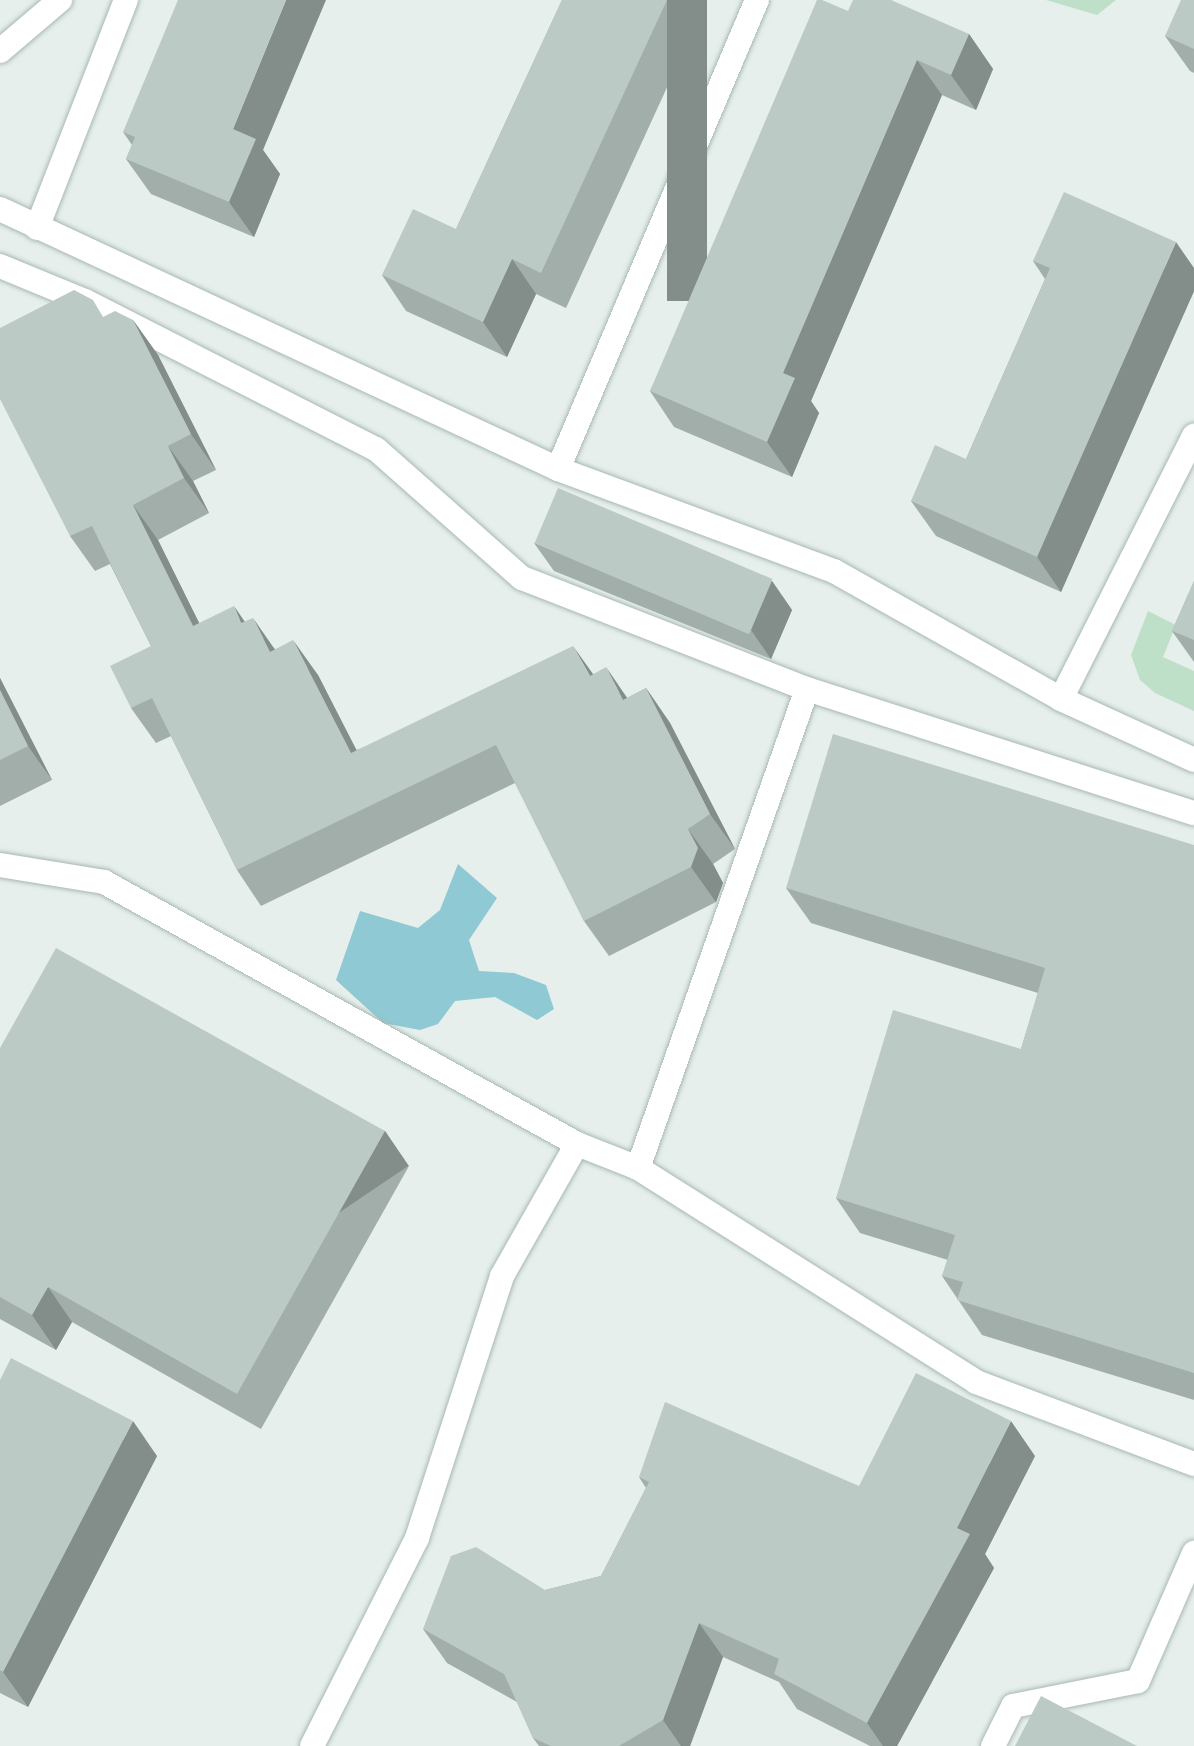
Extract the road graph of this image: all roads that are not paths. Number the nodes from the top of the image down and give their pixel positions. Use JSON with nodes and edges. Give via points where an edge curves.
{"nodes":[{"id":1,"x":60,"y":0,"type":"edge"},
{"id":2,"x":126,"y":0,"type":"edge"},
{"id":3,"x":757,"y":0,"type":"edge"},
{"id":4,"x":0,"y":51,"type":"edge"},
{"id":5,"x":0,"y":209,"type":"edge"},
{"id":6,"x":37,"y":228,"type":"junction"},
{"id":7,"x":0,"y":266,"type":"edge"},
{"id":8,"x":1194,"y":436,"type":"edge"},
{"id":9,"x":558,"y":469,"type":"junction"},
{"id":10,"x":807,"y":689,"type":"junction"},
{"id":11,"x":1061,"y":699,"type":"junction"},
{"id":12,"x":1194,"y":760,"type":"edge"},
{"id":13,"x":1194,"y":813,"type":"edge"},
{"id":14,"x":0,"y":865,"type":"edge"},
{"id":15,"x":577,"y":1144,"type":"junction"},
{"id":16,"x":638,"y":1168,"type":"junction"},
{"id":17,"x":1194,"y":1464,"type":"edge"},
{"id":18,"x":1194,"y":1553,"type":"edge"},
{"id":19,"x":312,"y":1746,"type":"edge"},
{"id":20,"x":993,"y":1746,"type":"edge"}],
"edges":[{"from":1,"to":4,"type":"lane"},
{"from":2,"to":6,"type":"lane"},
{"from":3,"to":9,"type":"lane"},
{"from":5,"to":6,"type":"lane"},
{"from":6,"to":9,"type":"lane"},
{"from":7,"to":10,"type":"lane","via":[[85,301],[376,449],[522,578]]},
{"from":8,"to":11,"type":"lane"},
{"from":9,"to":11,"type":"lane","via":[[834,571]]},
{"from":10,"to":13,"type":"lane"},
{"from":10,"to":16,"type":"lane"},
{"from":11,"to":12,"type":"lane"},
{"from":14,"to":15,"type":"lane","via":[[104,882]]},
{"from":15,"to":16,"type":"lane"},
{"from":15,"to":19,"type":"lane","via":[[502,1276],[417,1538]]},
{"from":16,"to":17,"type":"lane","via":[[976,1382]]},
{"from":18,"to":20,"type":"lane","via":[[1138,1681],[1013,1706]]}]}
